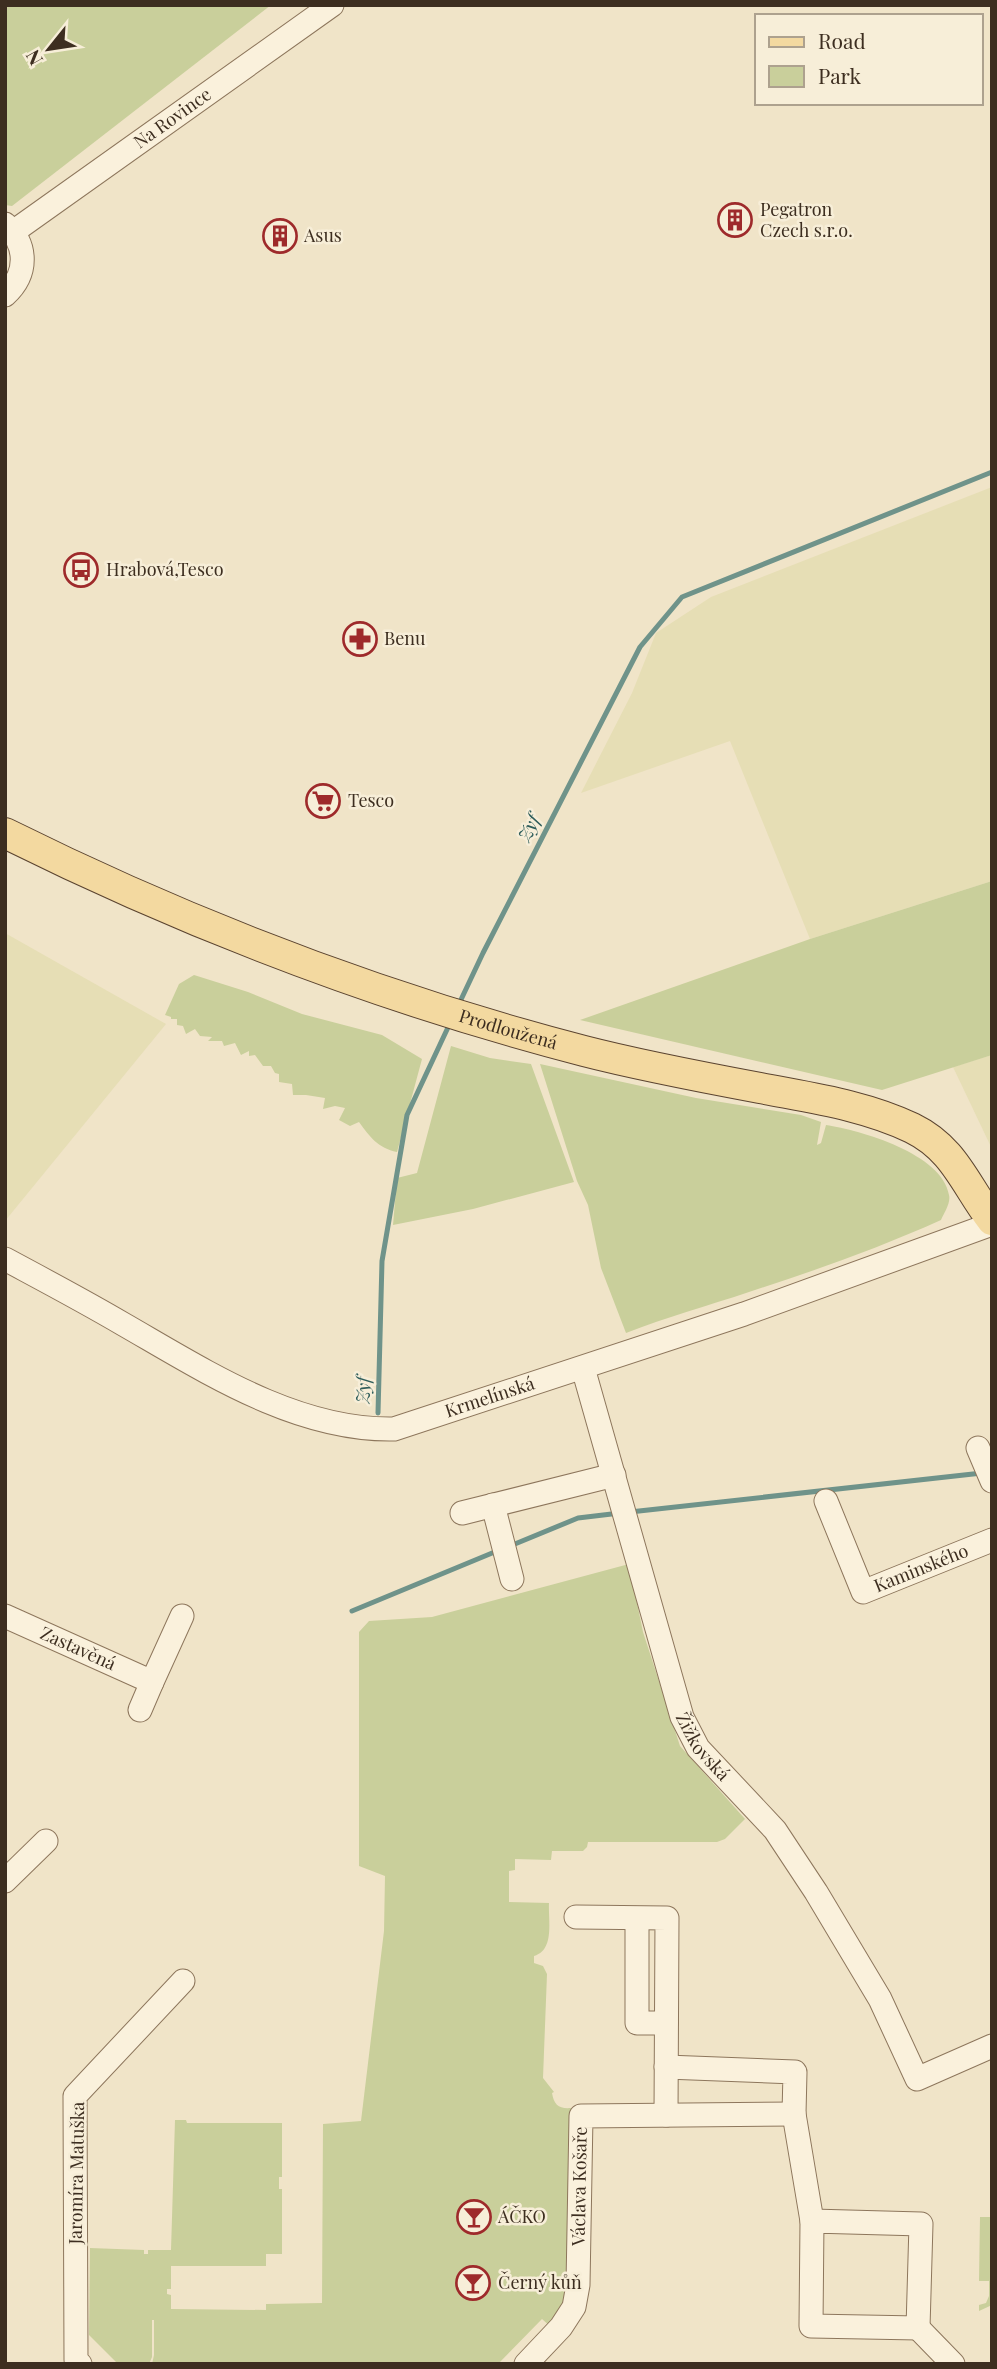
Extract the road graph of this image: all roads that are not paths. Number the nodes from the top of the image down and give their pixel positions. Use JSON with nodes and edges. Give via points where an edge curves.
{"nodes":[{"id":1,"x":332,"y":5,"type":"edge"},
{"id":2,"x":9,"y":228,"type":"edge"},
{"id":3,"x":5,"y":295,"type":"edge"},
{"id":4,"x":5,"y":834,"type":"edge"},
{"id":5,"x":992,"y":1222,"type":"edge"},
{"id":6,"x":5,"y":1259,"type":"edge"},
{"id":7,"x":583,"y":1368,"type":"junction"},
{"id":8,"x":978,"y":1448,"type":"dead end"},
{"id":9,"x":614,"y":1475,"type":"junction"},
{"id":10,"x":992,"y":1481,"type":"edge"},
{"id":11,"x":826,"y":1501,"type":"dead end"},
{"id":12,"x":493,"y":1505,"type":"junction"},
{"id":13,"x":462,"y":1513,"type":"dead end"},
{"id":14,"x":992,"y":1540,"type":"edge"},
{"id":15,"x":512,"y":1579,"type":"dead end"},
{"id":16,"x":5,"y":1616,"type":"edge"},
{"id":17,"x":182,"y":1616,"type":"dead end"},
{"id":18,"x":152,"y":1682,"type":"junction"},
{"id":19,"x":140,"y":1710,"type":"dead end"},
{"id":20,"x":47,"y":1841,"type":"dead end"},
{"id":21,"x":5,"y":1881,"type":"edge"},
{"id":22,"x":576,"y":1917,"type":"dead end"},
{"id":23,"x":183,"y":1981,"type":"dead end"},
{"id":24,"x":992,"y":2046,"type":"edge"},
{"id":25,"x":666,"y":2067,"type":"junction"},
{"id":26,"x":794,"y":2114,"type":"junction"},
{"id":27,"x":666,"y":2115,"type":"junction"},
{"id":28,"x":812,"y":2221,"type":"junction"},
{"id":29,"x":918,"y":2328,"type":"junction"},
{"id":30,"x":76,"y":2362,"type":"edge"},
{"id":31,"x":526,"y":2364,"type":"edge"},
{"id":32,"x":953,"y":2364,"type":"edge"}],
"edges":[{"from":1,"to":2,"type":"street","name":"Na Rovince"},
{"from":2,"to":3,"type":"street","name":"Na Rovince","via":[[20,242],[23,265]]},
{"from":4,"to":5,"type":"main road","name":"Prodloužená","via":[[231,935],[429,1005],[588,1051],[882,1115],[913,1128],[944,1151]]},
{"from":5,"to":7,"type":"street","name":"Krmelínská"},
{"from":6,"to":7,"type":"street","name":"Krmelínská","via":[[270,1402],[364,1430],[394,1429]]},
{"from":7,"to":9,"type":"street","name":"Žižkovská"},
{"from":8,"to":10,"type":"street"},
{"from":9,"to":12,"type":"street"},
{"from":9,"to":24,"type":"street","name":"Žižkovská","via":[[682,1717],[698,1748],[775,1830],[816,1892],[880,1999],[917,2079]]},
{"from":11,"to":14,"type":"street","name":"Kaminského","via":[[863,1592]]},
{"from":12,"to":13,"type":"street"},
{"from":12,"to":15,"type":"street"},
{"from":16,"to":18,"type":"street","name":"Zastavěná"},
{"from":17,"to":18,"type":"street"},
{"from":18,"to":19,"type":"street"},
{"from":20,"to":21,"type":"street"},
{"from":22,"to":25,"type":"street","via":[[667,1918]]},
{"from":23,"to":30,"type":"street","name":"Jaromíra Matuška","via":[[75,2096]]},
{"from":25,"to":26,"type":"street","via":[[795,2071]]},
{"from":25,"to":27,"type":"street"},
{"from":26,"to":27,"type":"street","name":"Václava Košaře"},
{"from":26,"to":28,"type":"street"},
{"from":27,"to":31,"type":"street","name":"Václava Košaře","via":[[581,2116],[574,2307]]},
{"from":28,"to":29,"type":"street","via":[[811,2326]]},
{"from":28,"to":29,"type":"street","via":[[921,2224]]},
{"from":29,"to":32,"type":"street"}]}
